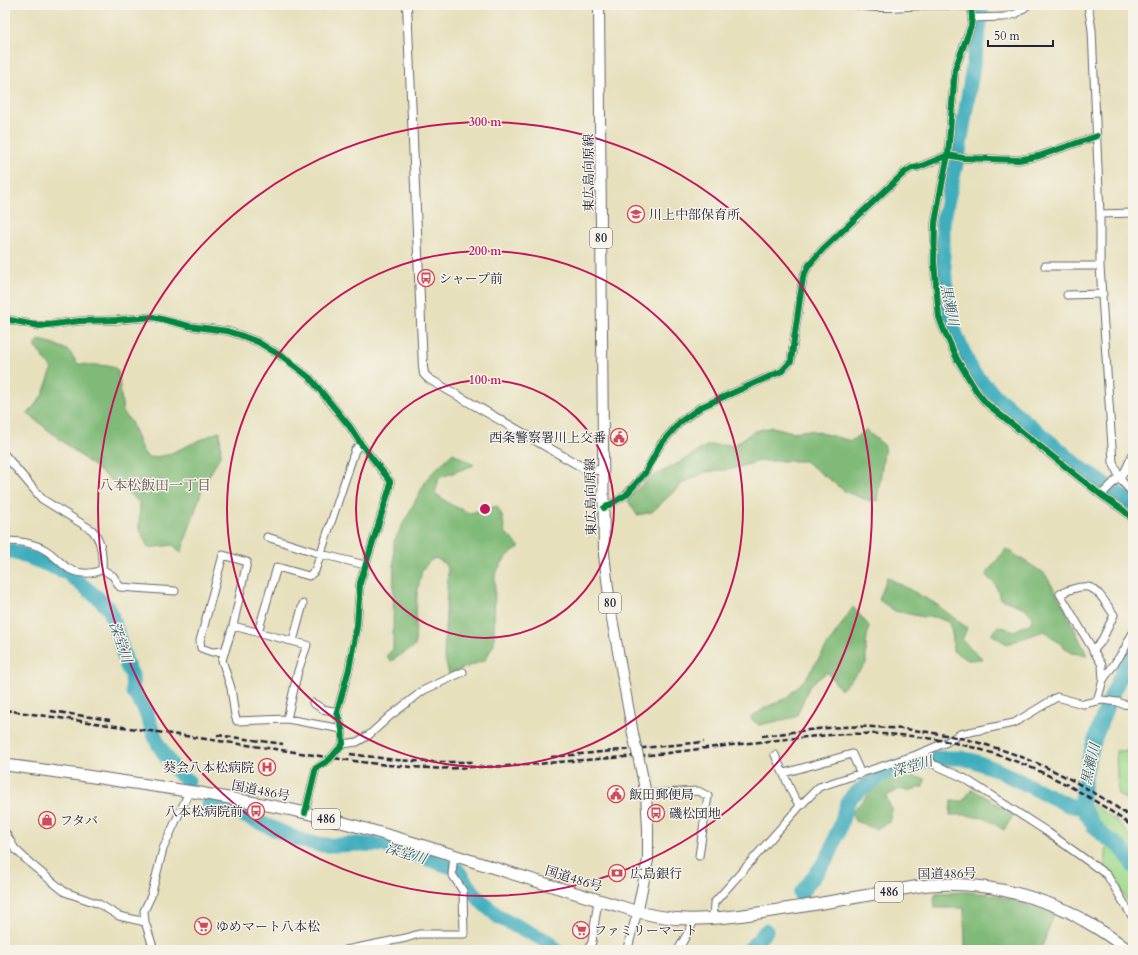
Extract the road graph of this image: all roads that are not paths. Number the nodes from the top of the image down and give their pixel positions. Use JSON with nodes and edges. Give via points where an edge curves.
{"nodes":[{"id":1,"x":406,"y":5,"type":"edge"},
{"id":2,"x":599,"y":5,"type":"edge"},
{"id":3,"x":856,"y":5,"type":"edge"},
{"id":4,"x":1028,"y":5,"type":"edge"},
{"id":5,"x":1088,"y":5,"type":"edge"},
{"id":6,"x":971,"y":6,"type":"edge"},
{"id":7,"x":972,"y":18,"type":"junction"},
{"id":8,"x":1097,"y":136,"type":"junction"},
{"id":9,"x":948,"y":155,"type":"junction"},
{"id":10,"x":1133,"y":213,"type":"edge"},
{"id":11,"x":1100,"y":214,"type":"junction"},
{"id":12,"x":1045,"y":266,"type":"dead end"},
{"id":13,"x":1100,"y":266,"type":"junction"},
{"id":14,"x":1103,"y":294,"type":"junction"},
{"id":15,"x":1067,"y":295,"type":"dead end"},
{"id":16,"x":5,"y":319,"type":"edge"},
{"id":17,"x":361,"y":444,"type":"junction"},
{"id":18,"x":1133,"y":454,"type":"edge"},
{"id":19,"x":5,"y":455,"type":"edge"},
{"id":20,"x":603,"y":470,"type":"junction"},
{"id":21,"x":1117,"y":479,"type":"junction"},
{"id":22,"x":1133,"y":493,"type":"edge"},
{"id":23,"x":1102,"y":494,"type":"junction"},
{"id":24,"x":604,"y":508,"type":"junction"},
{"id":25,"x":1133,"y":519,"type":"edge"},
{"id":26,"x":267,"y":537,"type":"dead end"},
{"id":27,"x":5,"y":541,"type":"edge"},
{"id":28,"x":321,"y":554,"type":"junction"},
{"id":29,"x":365,"y":565,"type":"junction"},
{"id":30,"x":102,"y":569,"type":"junction"},
{"id":31,"x":175,"y":592,"type":"dead end"},
{"id":32,"x":304,"y":604,"type":"dead end"},
{"id":33,"x":233,"y":626,"type":"junction"},
{"id":34,"x":258,"y":632,"type":"junction"},
{"id":35,"x":1133,"y":632,"type":"edge"},
{"id":36,"x":293,"y":641,"type":"junction"},
{"id":37,"x":225,"y":651,"type":"junction"},
{"id":38,"x":1094,"y":651,"type":"junction"},
{"id":39,"x":463,"y":672,"type":"dead end"},
{"id":40,"x":1103,"y":680,"type":"junction"},
{"id":41,"x":1100,"y":701,"type":"junction"},
{"id":42,"x":313,"y":703,"type":"dead end"},
{"id":43,"x":1133,"y":705,"type":"edge"},
{"id":44,"x":337,"y":712,"type":"junction"},
{"id":45,"x":287,"y":719,"type":"junction"},
{"id":46,"x":342,"y":730,"type":"junction"},
{"id":47,"x":343,"y":744,"type":"junction"},
{"id":48,"x":926,"y":754,"type":"junction"},
{"id":49,"x":775,"y":755,"type":"dead end"},
{"id":50,"x":5,"y":765,"type":"edge"},
{"id":51,"x":784,"y":773,"type":"junction"},
{"id":52,"x":861,"y":774,"type":"junction"},
{"id":53,"x":189,"y":792,"type":"junction"},
{"id":54,"x":646,"y":794,"type":"junction"},
{"id":55,"x":800,"y":806,"type":"junction"},
{"id":56,"x":305,"y":813,"type":"junction"},
{"id":57,"x":5,"y":832,"type":"edge"},
{"id":58,"x":699,"y":856,"type":"dead end"},
{"id":59,"x":453,"y":862,"type":"junction"},
{"id":60,"x":598,"y":900,"type":"junction"},
{"id":61,"x":637,"y":913,"type":"junction"},
{"id":62,"x":1133,"y":918,"type":"edge"},
{"id":63,"x":713,"y":919,"type":"junction"},
{"id":64,"x":694,"y":920,"type":"junction"},
{"id":65,"x":145,"y":922,"type":"junction"},
{"id":66,"x":154,"y":950,"type":"edge"},
{"id":67,"x":346,"y":950,"type":"edge"},
{"id":68,"x":588,"y":950,"type":"edge"},
{"id":69,"x":627,"y":950,"type":"edge"},
{"id":70,"x":678,"y":950,"type":"edge"},
{"id":71,"x":1128,"y":950,"type":"edge"}],
"edges":[{"from":1,"to":20,"type":"street","via":[[424,374],[587,470]]},
{"from":2,"to":20,"type":"main road","name":"東広島向原線","number":"80"},
{"from":3,"to":6,"type":"street","via":[[870,8]]},
{"from":4,"to":7,"type":"street","via":[[1016,14],[1004,17]]},
{"from":5,"to":8,"type":"street","via":[[1092,30]]},
{"from":6,"to":7,"type":"street"},
{"from":7,"to":9,"type":"street","via":[[955,69]]},
{"from":8,"to":9,"type":"street","via":[[1039,156],[1018,160]]},
{"from":8,"to":11,"type":"street"},
{"from":9,"to":23,"type":"street","via":[[935,223],[934,262],[939,317],[957,359],[977,392],[988,404]]},
{"from":9,"to":24,"type":"street","via":[[906,172],[809,265],[803,277],[791,361],[782,371],[701,407],[680,422],[660,445],[645,473],[626,494]]},
{"from":10,"to":11,"type":"street"},
{"from":11,"to":13,"type":"street"},
{"from":12,"to":13,"type":"street"},
{"from":13,"to":14,"type":"street"},
{"from":14,"to":15,"type":"street"},
{"from":14,"to":21,"type":"street","via":[[1113,462]]},
{"from":16,"to":17,"type":"street","via":[[40,326],[153,317],[240,335],[283,357],[310,378]]},
{"from":17,"to":28,"type":"street","via":[[355,450]]},
{"from":17,"to":29,"type":"street","via":[[390,481]]},
{"from":18,"to":21,"type":"street","via":[[1125,471]]},
{"from":19,"to":30,"type":"street","via":[[42,499],[98,536],[103,557]]},
{"from":20,"to":24,"type":"main road","name":"東広島向原線","number":"80"},
{"from":21,"to":22,"type":"street"},
{"from":21,"to":23,"type":"street"},
{"from":23,"to":25,"type":"street"},
{"from":24,"to":54,"type":"main road","name":"東広島向原線","number":"80","bridge":true,"via":[[604,554],[611,613]]},
{"from":26,"to":28,"type":"street"},
{"from":27,"to":30,"type":"street","via":[[32,544],[47,551],[69,568],[82,573],[96,573]]},
{"from":28,"to":29,"type":"street"},
{"from":28,"to":34,"type":"street","via":[[315,571],[309,576],[277,567]]},
{"from":29,"to":44,"type":"street","via":[[360,583],[357,626],[349,669]]},
{"from":30,"to":31,"type":"street","via":[[113,576],[120,587]]},
{"from":32,"to":36,"type":"street"},
{"from":33,"to":34,"type":"street"},
{"from":33,"to":37,"type":"street"},
{"from":33,"to":37,"type":"street","via":[[247,562],[223,555],[200,641],[201,648],[212,652]]},
{"from":34,"to":36,"type":"street"},
{"from":35,"to":40,"type":"street"},
{"from":36,"to":45,"type":"street","via":[[307,645]]},
{"from":37,"to":45,"type":"street","via":[[222,660],[237,721]]},
{"from":38,"to":38,"type":"street","via":[[1060,594],[1074,587],[1089,586],[1098,592],[1114,615]]},
{"from":38,"to":40,"type":"street","via":[[1102,665]]},
{"from":39,"to":47,"type":"street","via":[[424,690],[369,735],[357,742]]},
{"from":40,"to":41,"type":"street"},
{"from":41,"to":43,"type":"street"},
{"from":41,"to":48,"type":"street","via":[[1083,704],[1057,697],[1014,723],[960,734]]},
{"from":42,"to":44,"type":"street","via":[[323,709]]},
{"from":44,"to":46,"type":"street"},
{"from":45,"to":46,"type":"street"},
{"from":46,"to":47,"type":"street"},
{"from":47,"to":56,"type":"street","via":[[330,760],[316,768]]},
{"from":48,"to":52,"type":"street"},
{"from":48,"to":62,"type":"street","via":[[933,764],[964,778],[1046,831],[1107,875]]},
{"from":49,"to":51,"type":"street"},
{"from":50,"to":53,"type":"highway","name":"国道486号","number":"486"},
{"from":51,"to":52,"type":"street","via":[[852,754]]},
{"from":51,"to":55,"type":"street"},
{"from":52,"to":55,"type":"street","via":[[819,787]]},
{"from":53,"to":56,"type":"highway","name":"国道486号","number":"486"},
{"from":53,"to":65,"type":"street","via":[[163,848],[151,896],[144,911]]},
{"from":54,"to":58,"type":"street","via":[[698,791],[708,796]]},
{"from":54,"to":61,"type":"main road","name":"東広島向原線","number":"80","via":[[648,860]]},
{"from":55,"to":63,"type":"street","via":[[714,903]]},
{"from":56,"to":59,"type":"highway","name":"国道486号","number":"486","via":[[382,834]]},
{"from":57,"to":65,"type":"street","via":[[15,849],[65,892],[98,904],[119,916]]},
{"from":59,"to":60,"type":"highway","name":"国道486号","number":"486"},
{"from":59,"to":67,"type":"street","via":[[452,874],[463,891],[464,934],[419,934]]},
{"from":60,"to":61,"type":"highway","name":"国道486号","number":"486"},
{"from":60,"to":68,"type":"street","via":[[592,942]]},
{"from":61,"to":64,"type":"highway","name":"国道486号","number":"486"},
{"from":61,"to":69,"type":"street"},
{"from":63,"to":64,"type":"highway","name":"国道486号","number":"486"},
{"from":63,"to":71,"type":"highway","name":"国道486号","number":"486","via":[[800,908],[909,888],[970,885],[1007,891],[1066,910]]},
{"from":64,"to":70,"type":"street"},
{"from":65,"to":66,"type":"street"}]}
